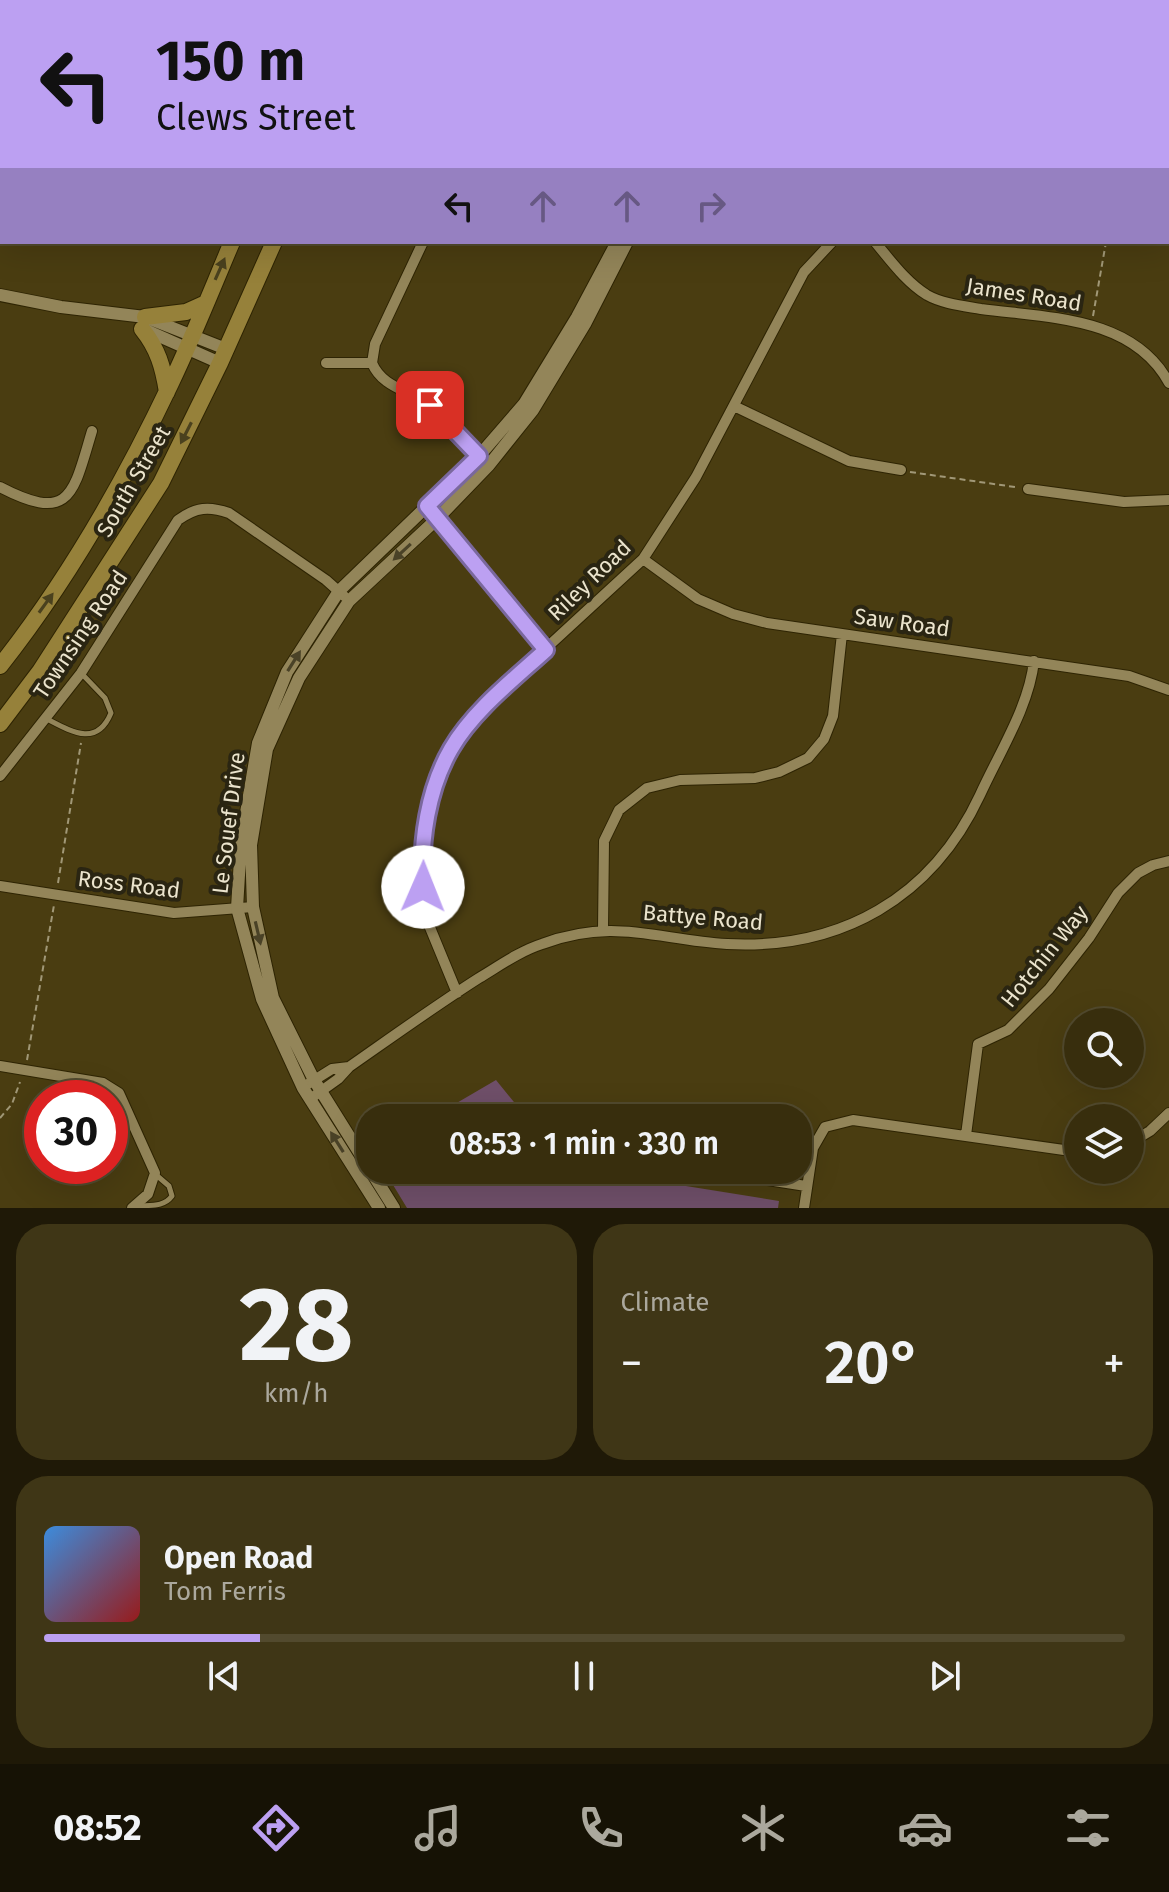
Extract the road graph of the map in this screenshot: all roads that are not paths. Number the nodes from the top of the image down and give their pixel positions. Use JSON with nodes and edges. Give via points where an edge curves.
{"nodes":[{"id":1,"x":231,"y":244,"type":"edge"},
{"id":2,"x":273,"y":244,"type":"edge"},
{"id":3,"x":422,"y":244,"type":"edge"},
{"id":4,"x":616,"y":244,"type":"edge"},
{"id":5,"x":626,"y":244,"type":"edge"},
{"id":6,"x":830,"y":244,"type":"edge"},
{"id":7,"x":877,"y":244,"type":"edge"},
{"id":8,"x":0,"y":295,"type":"edge"},
{"id":9,"x":206,"y":303,"type":"junction"},
{"id":10,"x":143,"y":323,"type":"junction"},
{"id":11,"x":189,"y":341,"type":"junction"},
{"id":12,"x":223,"y":356,"type":"junction"},
{"id":13,"x":326,"y":363,"type":"dead end"},
{"id":14,"x":372,"y":363,"type":"junction"},
{"id":15,"x":1169,"y":383,"type":"edge"},
{"id":16,"x":167,"y":392,"type":"junction"},
{"id":17,"x":734,"y":406,"type":"junction"},
{"id":18,"x":92,"y":431,"type":"dead end"},
{"id":19,"x":484,"y":460,"type":"junction"},
{"id":20,"x":901,"y":470,"type":"road end"},
{"id":21,"x":0,"y":487,"type":"edge"},
{"id":22,"x":1028,"y":489,"type":"road end"},
{"id":23,"x":1169,"y":500,"type":"edge"},
{"id":24,"x":427,"y":506,"type":"junction"},
{"id":25,"x":438,"y":518,"type":"junction"},
{"id":26,"x":643,"y":559,"type":"junction"},
{"id":27,"x":339,"y":591,"type":"junction"},
{"id":28,"x":349,"y":601,"type":"junction"},
{"id":29,"x":842,"y":634,"type":"junction"},
{"id":30,"x":546,"y":650,"type":"junction"},
{"id":31,"x":1034,"y":661,"type":"junction"},
{"id":32,"x":0,"y":666,"type":"edge"},
{"id":33,"x":81,"y":673,"type":"junction"},
{"id":34,"x":1169,"y":690,"type":"edge"},
{"id":35,"x":47,"y":719,"type":"junction"},
{"id":36,"x":0,"y":724,"type":"edge"},
{"id":37,"x":0,"y":776,"type":"edge"},
{"id":38,"x":1169,"y":861,"type":"edge"},
{"id":39,"x":0,"y":886,"type":"edge"},
{"id":40,"x":253,"y":907,"type":"junction"},
{"id":41,"x":237,"y":908,"type":"junction"},
{"id":42,"x":603,"y":929,"type":"junction"},
{"id":43,"x":457,"y":993,"type":"junction"},
{"id":44,"x":0,"y":1066,"type":"edge"},
{"id":45,"x":312,"y":1090,"type":"junction"},
{"id":46,"x":1169,"y":1113,"type":"edge"},
{"id":47,"x":966,"y":1135,"type":"junction"},
{"id":48,"x":1144,"y":1135,"type":"edge"},
{"id":49,"x":1064,"y":1150,"type":"edge"},
{"id":50,"x":155,"y":1173,"type":"junction"},
{"id":51,"x":793,"y":1184,"type":"edge"},
{"id":52,"x":806,"y":1186,"type":"junction"},
{"id":53,"x":133,"y":1207,"type":"edge"},
{"id":54,"x":379,"y":1208,"type":"edge"},
{"id":55,"x":394,"y":1208,"type":"edge"},
{"id":56,"x":804,"y":1208,"type":"edge"}],
"edges":[{"from":9,"to":1,"type":"highway","name":"South Street","one_way":true},
{"from":2,"to":12,"type":"highway","name":"South Street"},
{"from":3,"to":14,"type":"street","via":[[375,344]]},
{"from":4,"to":19,"type":"street","name":"Le Souef Drive","via":[[524,404]]},
{"from":5,"to":19,"type":"street","name":"Le Souef Drive","via":[[533,410]]},
{"from":6,"to":17,"type":"street","name":"Riley Road","via":[[804,272]]},
{"from":7,"to":15,"type":"street","name":"James Road","via":[[929,296],[1116,333],[1142,349]]},
{"from":8,"to":10,"type":"street","via":[[122,314]]},
{"from":9,"to":10,"type":"highway"},
{"from":9,"to":11,"type":"highway","name":"South Street"},
{"from":10,"to":11,"type":"street"},
{"from":10,"to":16,"type":"highway","via":[[162,365]]},
{"from":11,"to":12,"type":"street"},
{"from":11,"to":16,"type":"highway","name":"South Street"},
{"from":12,"to":36,"type":"highway","name":"South Street","one_way":true,"via":[[161,483]]},
{"from":13,"to":14,"type":"street"},
{"from":14,"to":19,"type":"street","via":[[385,382],[430,405]]},
{"from":32,"to":16,"type":"highway","name":"South Street","one_way":true,"via":[[64,579]]},
{"from":17,"to":20,"type":"street","via":[[849,461]]},
{"from":17,"to":26,"type":"street","name":"Riley Road"},
{"from":18,"to":21,"type":"street","via":[[74,489],[65,499],[38,504]]},
{"from":19,"to":24,"type":"street","name":"Le Souef Drive"},
{"from":19,"to":25,"type":"street","name":"Le Souef Drive"},
{"from":22,"to":23,"type":"street","via":[[1124,502]]},
{"from":24,"to":25,"type":"street"},
{"from":24,"to":27,"type":"street","name":"Le Souef Drive"},
{"from":25,"to":28,"type":"street","name":"Le Souef Drive","one_way":true},
{"from":25,"to":30,"type":"street"},
{"from":26,"to":29,"type":"street","name":"Saw Road","via":[[698,599],[733,614]]},
{"from":26,"to":30,"type":"street","name":"Riley Road"},
{"from":27,"to":28,"type":"street"},
{"from":27,"to":33,"type":"street","name":"Townsing Road","via":[[229,513],[211,506],[190,511],[178,520]]},
{"from":41,"to":27,"type":"street","name":"Le Souef Drive","one_way":true,"via":[[241,842],[258,743],[287,672]]},
{"from":28,"to":40,"type":"street","name":"Le Souef Drive","via":[[299,678],[267,749],[251,845]]},
{"from":29,"to":31,"type":"street","name":"Saw Road"},
{"from":29,"to":42,"type":"street","via":[[833,716],[824,739],[808,758],[755,778],[680,780],[647,788],[619,810],[604,841]]},
{"from":30,"to":43,"type":"street","name":"Riley Road","via":[[492,698],[452,747],[433,790],[421,861],[424,913]]},
{"from":31,"to":34,"type":"street","name":"Saw Road","via":[[1129,676]]},
{"from":31,"to":42,"type":"street","name":"Battye Road","via":[[1024,699],[959,835],[921,880],[883,908],[845,928],[772,943],[726,944]]},
{"from":33,"to":35,"type":"street","name":"Townsing Road"},
{"from":33,"to":35,"type":"lane","via":[[105,698],[111,713],[106,726],[83,734]]},
{"from":35,"to":37,"type":"street","name":"Townsing Road"},
{"from":38,"to":47,"type":"street","name":"Hotchin Way","via":[[1138,873],[1049,989],[1008,1030],[978,1044]]},
{"from":39,"to":41,"type":"street","name":"Ross Road","via":[[174,913]]},
{"from":40,"to":41,"type":"street","name":"Ross Road"},
{"from":40,"to":45,"type":"street","name":"Le Souef Drive","one_way":true,"via":[[273,998]]},
{"from":41,"to":45,"type":"street","name":"Le Souef Drive","via":[[262,999]]},
{"from":42,"to":43,"type":"street","name":"Battye Road","via":[[542,944]]},
{"from":43,"to":45,"type":"street","name":"Battye Road","via":[[349,1067],[332,1069]]},
{"from":44,"to":50,"type":"street","via":[[103,1083],[119,1093]]},
{"from":54,"to":45,"type":"street","name":"Le Souef Drive","one_way":true},
{"from":45,"to":55,"type":"street","name":"Le Souef Drive"},
{"from":46,"to":48,"type":"street"},
{"from":47,"to":49,"type":"street"},
{"from":47,"to":52,"type":"street","via":[[853,1120],[825,1127],[813,1148]]},
{"from":50,"to":53,"type":"street","via":[[148,1194]]},
{"from":50,"to":53,"type":"lane","via":[[172,1196],[159,1205]]},
{"from":51,"to":52,"type":"street"},
{"from":52,"to":56,"type":"street"}]}
